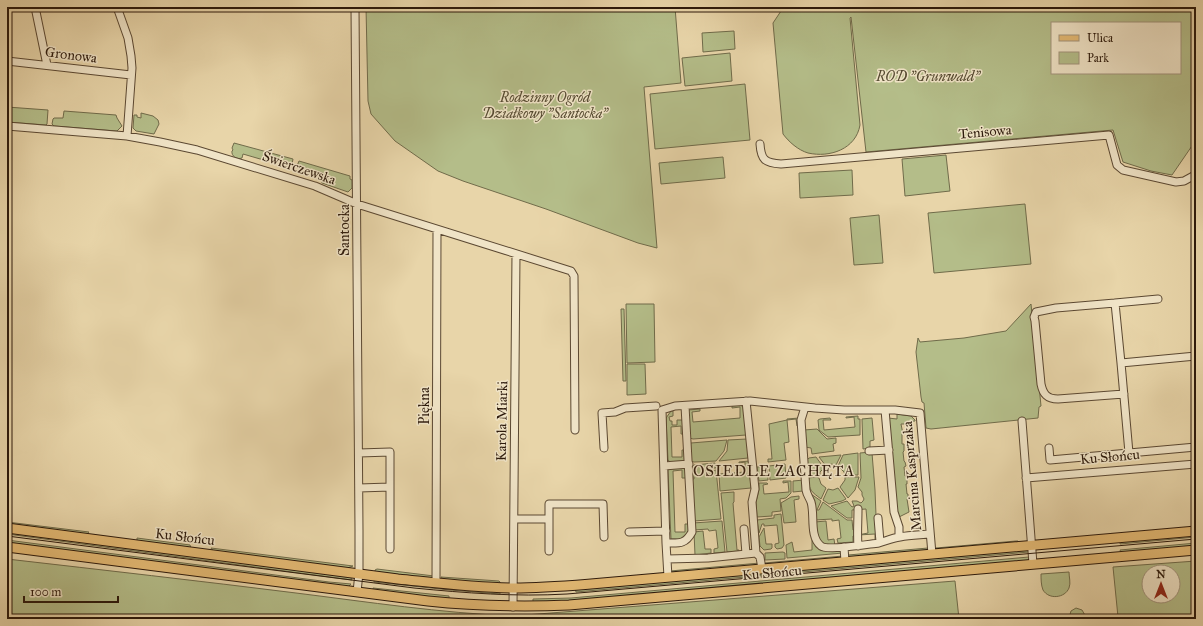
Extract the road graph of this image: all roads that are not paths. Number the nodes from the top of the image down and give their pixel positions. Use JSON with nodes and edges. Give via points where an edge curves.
{"nodes":[{"id":1,"x":35,"y":7,"type":"edge"},
{"id":2,"x":117,"y":7,"type":"edge"},
{"id":3,"x":355,"y":7,"type":"edge"},
{"id":4,"x":7,"y":61,"type":"edge"},
{"id":5,"x":47,"y":66,"type":"junction"},
{"id":6,"x":131,"y":75,"type":"junction"},
{"id":7,"x":7,"y":126,"type":"edge"},
{"id":8,"x":127,"y":136,"type":"junction"},
{"id":9,"x":760,"y":144,"type":"dead end"},
{"id":10,"x":1196,"y":176,"type":"edge"},
{"id":11,"x":357,"y":204,"type":"junction"},
{"id":12,"x":437,"y":230,"type":"junction"},
{"id":13,"x":516,"y":254,"type":"junction"},
{"id":14,"x":1158,"y":299,"type":"dead end"},
{"id":15,"x":1115,"y":303,"type":"junction"},
{"id":16,"x":1196,"y":356,"type":"edge"},
{"id":17,"x":1121,"y":363,"type":"junction"},
{"id":18,"x":1124,"y":394,"type":"junction"},
{"id":19,"x":746,"y":401,"type":"junction"},
{"id":20,"x":685,"y":406,"type":"junction"},
{"id":21,"x":806,"y":407,"type":"junction"},
{"id":22,"x":659,"y":408,"type":"junction"},
{"id":23,"x":886,"y":410,"type":"junction"},
{"id":24,"x":1022,"y":421,"type":"dead end"},
{"id":25,"x":575,"y":430,"type":"dead end"},
{"id":26,"x":1196,"y":447,"type":"edge"},
{"id":27,"x":604,"y":448,"type":"dead end"},
{"id":28,"x":1049,"y":448,"type":"dead end"},
{"id":29,"x":889,"y":450,"type":"junction"},
{"id":30,"x":359,"y":452,"type":"junction"},
{"id":31,"x":872,"y":453,"type":"dead end"},
{"id":32,"x":1129,"y":454,"type":"junction"},
{"id":33,"x":689,"y":464,"type":"junction"},
{"id":34,"x":1196,"y":464,"type":"edge"},
{"id":35,"x":664,"y":466,"type":"junction"},
{"id":36,"x":1026,"y":478,"type":"junction"},
{"id":37,"x":390,"y":487,"type":"junction"},
{"id":38,"x":359,"y":488,"type":"junction"},
{"id":39,"x":858,"y":509,"type":"dead end"},
{"id":40,"x":878,"y":518,"type":"dead end"},
{"id":41,"x":514,"y":519,"type":"junction"},
{"id":42,"x":549,"y":519,"type":"junction"},
{"id":43,"x":7,"y":528,"type":"edge"},
{"id":44,"x":744,"y":529,"type":"dead end"},
{"id":45,"x":666,"y":531,"type":"junction"},
{"id":46,"x":629,"y":532,"type":"dead end"},
{"id":47,"x":1196,"y":532,"type":"edge"},
{"id":48,"x":930,"y":534,"type":"junction"},
{"id":49,"x":604,"y":537,"type":"dead end"},
{"id":50,"x":899,"y":537,"type":"junction"},
{"id":51,"x":666,"y":542,"type":"junction"},
{"id":52,"x":880,"y":542,"type":"junction"},
{"id":53,"x":858,"y":546,"type":"junction"},
{"id":54,"x":1031,"y":546,"type":"junction"},
{"id":55,"x":7,"y":547,"type":"edge"},
{"id":56,"x":844,"y":547,"type":"junction"},
{"id":57,"x":390,"y":548,"type":"dead end"},
{"id":58,"x":1196,"y":550,"type":"edge"},
{"id":59,"x":549,"y":551,"type":"dead end"},
{"id":60,"x":746,"y":554,"type":"junction"},
{"id":61,"x":756,"y":554,"type":"junction"},
{"id":62,"x":932,"y":554,"type":"junction"},
{"id":63,"x":667,"y":560,"type":"junction"},
{"id":64,"x":845,"y":562,"type":"junction"},
{"id":65,"x":1033,"y":564,"type":"junction"},
{"id":66,"x":762,"y":569,"type":"junction"},
{"id":67,"x":359,"y":573,"type":"junction"},
{"id":68,"x":668,"y":577,"type":"junction"},
{"id":69,"x":436,"y":583,"type":"junction"},
{"id":70,"x":513,"y":588,"type":"junction"},
{"id":71,"x":357,"y":592,"type":"junction"},
{"id":72,"x":513,"y":607,"type":"junction"}],
"edges":[{"from":1,"to":5,"type":"street"},
{"from":2,"to":6,"type":"street","via":[[130,48]]},
{"from":3,"to":11,"type":"street","name":"Santocka"},
{"from":4,"to":5,"type":"street","name":"Gronowa"},
{"from":5,"to":6,"type":"street","name":"Gronowa"},
{"from":6,"to":8,"type":"street"},
{"from":7,"to":8,"type":"street","name":"Świerczewska"},
{"from":8,"to":11,"type":"street","name":"Świerczewska","via":[[226,158],[315,186]]},
{"from":9,"to":10,"type":"street","name":"Tenisowa","via":[[763,159],[781,164],[1109,135],[1117,166],[1123,170],[1176,182]]},
{"from":11,"to":12,"type":"street","name":"Świerczewska"},
{"from":11,"to":30,"type":"street","name":"Santocka"},
{"from":12,"to":13,"type":"street","name":"Świerczewska"},
{"from":12,"to":69,"type":"street","name":"Piękna"},
{"from":13,"to":25,"type":"street","name":"Świerczewska","via":[[573,273]]},
{"from":13,"to":41,"type":"street","name":"Karola Miarki"},
{"from":14,"to":15,"type":"street"},
{"from":15,"to":17,"type":"street"},
{"from":15,"to":18,"type":"street","via":[[1036,312],[1034,321],[1041,384],[1048,398]]},
{"from":16,"to":17,"type":"street"},
{"from":17,"to":18,"type":"street"},
{"from":18,"to":32,"type":"street"},
{"from":19,"to":20,"type":"street"},
{"from":19,"to":21,"type":"street"},
{"from":19,"to":61,"type":"street","via":[[755,489],[752,502]]},
{"from":20,"to":22,"type":"street"},
{"from":20,"to":33,"type":"street"},
{"from":21,"to":23,"type":"street"},
{"from":21,"to":56,"type":"street","via":[[801,423],[807,494],[811,502],[815,537],[822,547]]},
{"from":22,"to":27,"type":"street","via":[[625,408],[602,413]]},
{"from":22,"to":35,"type":"street"},
{"from":23,"to":29,"type":"street","name":"Marcina Kasprzaka"},
{"from":23,"to":48,"type":"street","name":"Marcina Kasprzaka","via":[[920,413]]},
{"from":24,"to":36,"type":"street"},
{"from":26,"to":32,"type":"street"},
{"from":28,"to":32,"type":"street","via":[[1050,460]]},
{"from":29,"to":31,"type":"street"},
{"from":29,"to":50,"type":"street","name":"Marcina Kasprzaka","via":[[894,512]]},
{"from":30,"to":37,"type":"street","via":[[390,452]]},
{"from":30,"to":38,"type":"street","name":"Santocka"},
{"from":33,"to":35,"type":"street"},
{"from":33,"to":51,"type":"street","via":[[692,532],[683,542]]},
{"from":34,"to":36,"type":"street","name":"Ku Słońcu"},
{"from":35,"to":45,"type":"street"},
{"from":36,"to":54,"type":"street"},
{"from":37,"to":38,"type":"street"},
{"from":37,"to":57,"type":"street"},
{"from":38,"to":67,"type":"street","name":"Santocka"},
{"from":39,"to":53,"type":"street"},
{"from":40,"to":52,"type":"street"},
{"from":41,"to":42,"type":"street"},
{"from":41,"to":70,"type":"street","name":"Karola Miarki"},
{"from":42,"to":49,"type":"street","via":[[549,504],[603,504]]},
{"from":42,"to":59,"type":"street"},
{"from":43,"to":67,"type":"main road","name":"Ku Słońcu"},
{"from":44,"to":60,"type":"street"},
{"from":45,"to":46,"type":"street"},
{"from":45,"to":51,"type":"street"},
{"from":47,"to":54,"type":"main road","name":"Ku Słońcu"},
{"from":48,"to":50,"type":"street"},
{"from":48,"to":62,"type":"street","name":"Marcina Kasprzaka"},
{"from":50,"to":52,"type":"street"},
{"from":51,"to":63,"type":"street"},
{"from":52,"to":53,"type":"street"},
{"from":53,"to":56,"type":"street"},
{"from":54,"to":62,"type":"main road","name":"Ku Słońcu"},
{"from":54,"to":65,"type":"street"},
{"from":55,"to":71,"type":"main road","name":"Ku Słońcu"},
{"from":56,"to":64,"type":"street"},
{"from":58,"to":65,"type":"main road","name":"Ku Słońcu"},
{"from":60,"to":61,"type":"street","name":"Ku Słońcu"},
{"from":60,"to":63,"type":"street","name":"Ku Słońcu"},
{"from":61,"to":66,"type":"street","via":[[760,557]]},
{"from":62,"to":64,"type":"main road","name":"Ku Słońcu"},
{"from":63,"to":68,"type":"street"},
{"from":64,"to":66,"type":"main road","name":"Ku Słońcu"},
{"from":65,"to":72,"type":"main road","name":"Ku Słońcu","via":[[568,605]]},
{"from":66,"to":68,"type":"main road","name":"Ku Słońcu"},
{"from":67,"to":69,"type":"main road","name":"Ku Słońcu"},
{"from":67,"to":71,"type":"street"},
{"from":68,"to":70,"type":"main road","name":"Ku Słońcu"},
{"from":69,"to":70,"type":"main road","name":"Ku Słońcu"},
{"from":70,"to":72,"type":"street"},
{"from":71,"to":72,"type":"main road","name":"Ku Słońcu","via":[[445,603]]}]}
